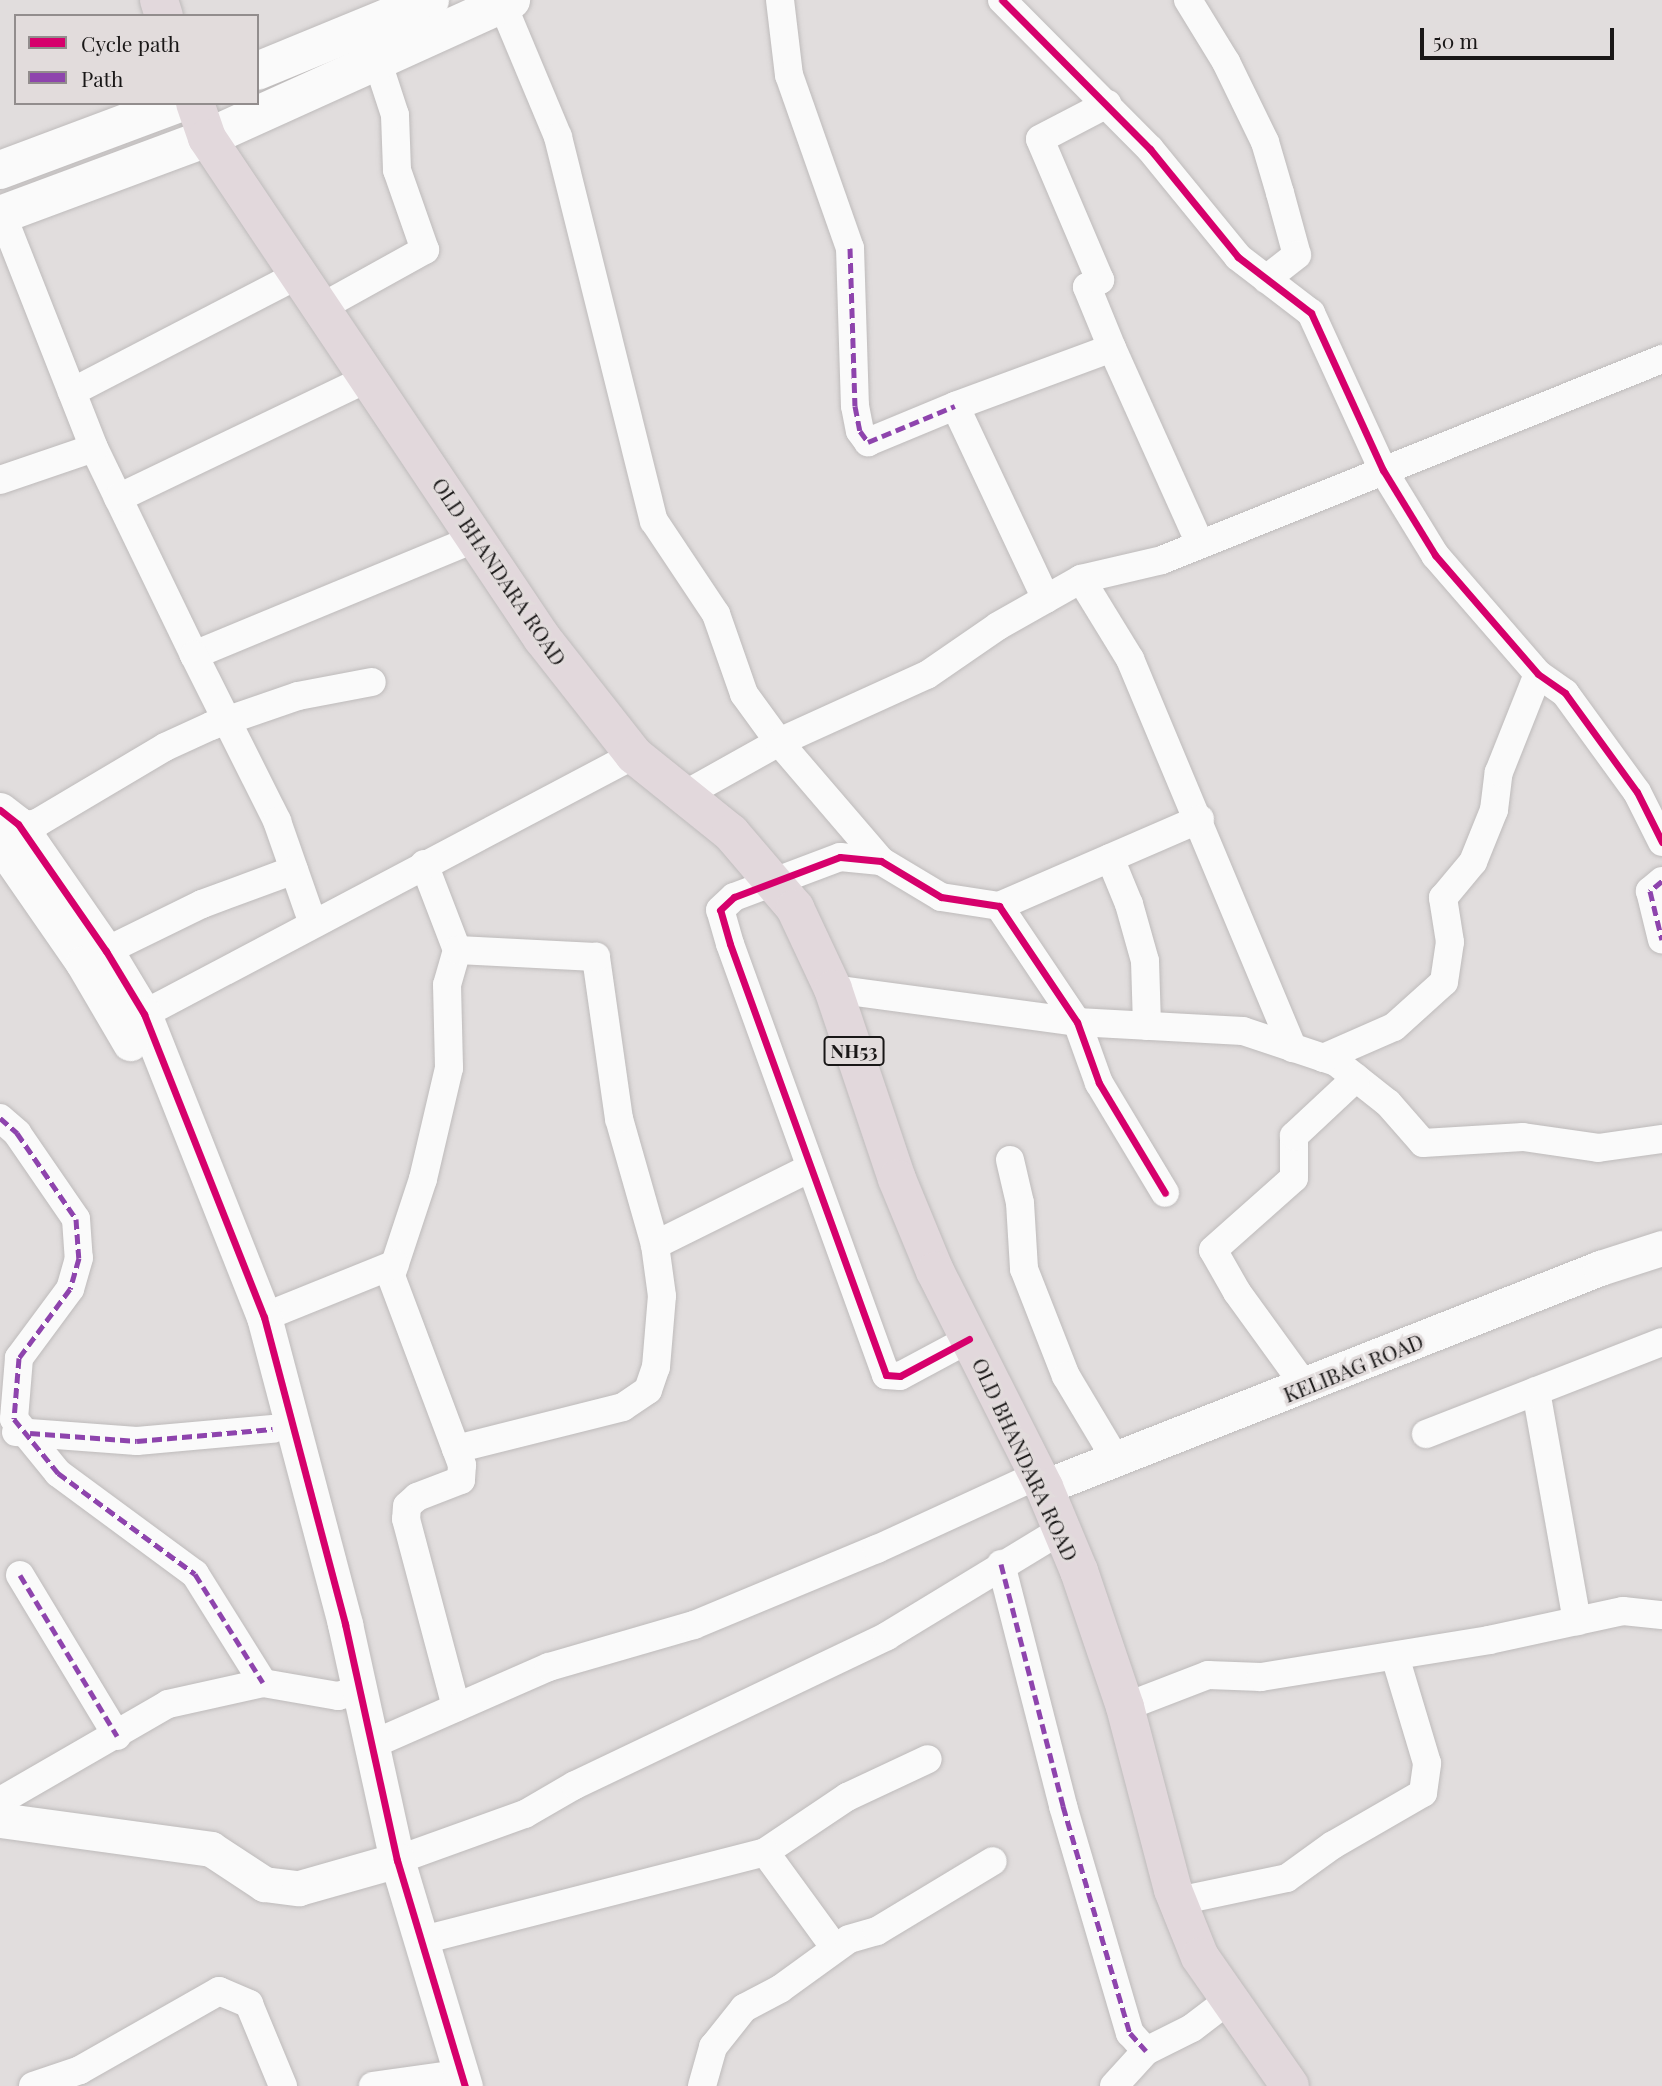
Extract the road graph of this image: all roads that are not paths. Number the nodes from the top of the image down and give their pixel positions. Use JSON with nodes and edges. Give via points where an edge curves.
{"nodes":[{"id":1,"x":430,"y":0,"type":"edge"},
{"id":2,"x":780,"y":0,"type":"edge"},
{"id":3,"x":1002,"y":0,"type":"edge"},
{"id":4,"x":1188,"y":0,"type":"edge"},
{"id":5,"x":507,"y":2,"type":"edge"},
{"id":6,"x":377,"y":10,"type":"edge"},
{"id":7,"x":377,"y":60,"type":"junction"},
{"id":8,"x":259,"y":70,"type":"edge"},
{"id":9,"x":259,"y":101,"type":"edge"},
{"id":10,"x":1107,"y":104,"type":"junction"},
{"id":11,"x":174,"y":105,"type":"edge"},
{"id":12,"x":247,"y":105,"type":"edge"},
{"id":13,"x":201,"y":121,"type":"edge"},
{"id":14,"x":0,"y":170,"type":"edge"},
{"id":15,"x":1,"y":214,"type":"edge"},
{"id":16,"x":300,"y":274,"type":"junction"},
{"id":17,"x":1266,"y":279,"type":"junction"},
{"id":18,"x":322,"y":307,"type":"junction"},
{"id":19,"x":1112,"y":348,"type":"junction"},
{"id":20,"x":1662,"y":359,"type":"edge"},
{"id":21,"x":370,"y":377,"type":"junction"},
{"id":22,"x":72,"y":392,"type":"junction"},
{"id":23,"x":954,"y":406,"type":"junction"},
{"id":24,"x":94,"y":448,"type":"junction"},
{"id":25,"x":1382,"y":470,"type":"junction"},
{"id":26,"x":0,"y":481,"type":"edge"},
{"id":27,"x":118,"y":498,"type":"junction"},
{"id":28,"x":476,"y":537,"type":"junction"},
{"id":29,"x":1200,"y":544,"type":"junction"},
{"id":30,"x":1081,"y":579,"type":"junction"},
{"id":31,"x":1046,"y":599,"type":"junction"},
{"id":32,"x":194,"y":655,"type":"junction"},
{"id":33,"x":1538,"y":674,"type":"junction"},
{"id":34,"x":372,"y":682,"type":"dead end"},
{"id":35,"x":230,"y":720,"type":"junction"},
{"id":36,"x":779,"y":742,"type":"junction"},
{"id":37,"x":634,"y":755,"type":"junction"},
{"id":38,"x":686,"y":794,"type":"junction"},
{"id":39,"x":1200,"y":819,"type":"junction"},
{"id":40,"x":4,"y":827,"type":"edge"},
{"id":41,"x":1662,"y":842,"type":"edge"},
{"id":42,"x":1110,"y":858,"type":"junction"},
{"id":43,"x":881,"y":861,"type":"junction"},
{"id":44,"x":424,"y":864,"type":"junction"},
{"id":45,"x":294,"y":870,"type":"junction"},
{"id":46,"x":1662,"y":881,"type":"edge"},
{"id":47,"x":775,"y":884,"type":"junction"},
{"id":48,"x":999,"y":906,"type":"junction"},
{"id":49,"x":313,"y":923,"type":"junction"},
{"id":50,"x":1662,"y":940,"type":"edge"},
{"id":51,"x":457,"y":950,"type":"junction"},
{"id":52,"x":95,"y":957,"type":"junction"},
{"id":53,"x":833,"y":989,"type":"junction"},
{"id":54,"x":134,"y":1020,"type":"junction"},
{"id":55,"x":1077,"y":1022,"type":"junction"},
{"id":56,"x":1147,"y":1026,"type":"junction"},
{"id":57,"x":1293,"y":1048,"type":"junction"},
{"id":58,"x":1323,"y":1058,"type":"junction"},
{"id":59,"x":1356,"y":1078,"type":"junction"},
{"id":60,"x":0,"y":1118,"type":"edge"},
{"id":61,"x":1662,"y":1139,"type":"edge"},
{"id":62,"x":1010,"y":1160,"type":"dead end"},
{"id":63,"x":810,"y":1168,"type":"junction"},
{"id":64,"x":1165,"y":1193,"type":"dead end"},
{"id":65,"x":655,"y":1245,"type":"junction"},
{"id":66,"x":1662,"y":1248,"type":"edge"},
{"id":67,"x":395,"y":1264,"type":"junction"},
{"id":68,"x":252,"y":1320,"type":"junction"},
{"id":69,"x":969,"y":1339,"type":"junction"},
{"id":70,"x":1662,"y":1342,"type":"edge"},
{"id":71,"x":1305,"y":1386,"type":"junction"},
{"id":72,"x":1536,"y":1391,"type":"junction"},
{"id":73,"x":0,"y":1429,"type":"edge"},
{"id":74,"x":272,"y":1429,"type":"junction"},
{"id":75,"x":30,"y":1433,"type":"junction"},
{"id":76,"x":1426,"y":1434,"type":"dead end"},
{"id":77,"x":456,"y":1449,"type":"junction"},
{"id":78,"x":1116,"y":1460,"type":"junction"},
{"id":79,"x":1041,"y":1481,"type":"junction"},
{"id":80,"x":1063,"y":1529,"type":"junction"},
{"id":81,"x":1001,"y":1564,"type":"junction"},
{"id":82,"x":20,"y":1575,"type":"dead end"},
{"id":83,"x":1662,"y":1615,"type":"edge"},
{"id":84,"x":1577,"y":1621,"type":"junction"},
{"id":85,"x":1395,"y":1656,"type":"junction"},
{"id":86,"x":263,"y":1683,"type":"junction"},
{"id":87,"x":348,"y":1693,"type":"junction"},
{"id":88,"x":456,"y":1707,"type":"junction"},
{"id":89,"x":1125,"y":1707,"type":"junction"},
{"id":90,"x":117,"y":1736,"type":"junction"},
{"id":91,"x":359,"y":1748,"type":"junction"},
{"id":92,"x":928,"y":1759,"type":"dead end"},
{"id":93,"x":0,"y":1801,"type":"edge"},
{"id":94,"x":0,"y":1820,"type":"edge"},
{"id":95,"x":765,"y":1852,"type":"junction"},
{"id":96,"x":993,"y":1861,"type":"dead end"},
{"id":97,"x":390,"y":1863,"type":"junction"},
{"id":98,"x":1178,"y":1901,"type":"junction"},
{"id":99,"x":412,"y":1944,"type":"junction"},
{"id":100,"x":835,"y":1948,"type":"junction"},
{"id":101,"x":1230,"y":1999,"type":"junction"},
{"id":102,"x":1146,"y":2050,"type":"junction"},
{"id":103,"x":454,"y":2080,"type":"edge"},
{"id":104,"x":1120,"y":2084,"type":"edge"},
{"id":105,"x":33,"y":2086,"type":"edge"},
{"id":106,"x":283,"y":2086,"type":"edge"},
{"id":107,"x":373,"y":2086,"type":"edge"},
{"id":108,"x":702,"y":2086,"type":"edge"},
{"id":109,"x":1290,"y":2086,"type":"edge"}],
"edges":[{"from":1,"to":6,"type":"main road"},
{"from":2,"to":23,"type":"street","via":[[789,75],[850,248],[855,406],[860,431],[869,442]]},
{"from":3,"to":10,"type":"street"},
{"from":4,"to":17,"type":"street","via":[[1226,62],[1265,142],[1287,218],[1297,255]]},
{"from":5,"to":7,"type":"main road"},
{"from":5,"to":36,"type":"street","via":[[558,137],[653,521],[716,614],[744,694]]},
{"from":6,"to":8,"type":"main road"},
{"from":7,"to":9,"type":"main road"},
{"from":7,"to":18,"type":"street","via":[[395,115],[397,170],[425,250]]},
{"from":10,"to":17,"type":"street","via":[[1238,257]]},
{"from":10,"to":19,"type":"street","via":[[1040,139],[1100,280],[1087,287]]},
{"from":11,"to":14,"type":"main road"},
{"from":12,"to":13,"type":"main road"},
{"from":13,"to":15,"type":"main road"},
{"from":13,"to":16,"type":"highway","name":"OLD BHANDARA ROAD","number":"NH53"},
{"from":15,"to":22,"type":"street"},
{"from":16,"to":18,"type":"highway","name":"OLD BHANDARA ROAD","number":"NH53"},
{"from":16,"to":22,"type":"street"},
{"from":17,"to":25,"type":"street","via":[[1311,313]]},
{"from":18,"to":21,"type":"highway","name":"OLD BHANDARA ROAD","number":"NH53"},
{"from":19,"to":23,"type":"street"},
{"from":19,"to":29,"type":"street"},
{"from":20,"to":25,"type":"street"},
{"from":21,"to":27,"type":"street"},
{"from":21,"to":28,"type":"highway","name":"OLD BHANDARA ROAD","number":"NH53"},
{"from":22,"to":24,"type":"street"},
{"from":23,"to":31,"type":"street"},
{"from":24,"to":26,"type":"street"},
{"from":24,"to":27,"type":"street"},
{"from":25,"to":29,"type":"street"},
{"from":25,"to":33,"type":"street","via":[[1435,555]]},
{"from":27,"to":32,"type":"street"},
{"from":28,"to":32,"type":"street"},
{"from":28,"to":37,"type":"highway","name":"OLD BHANDARA ROAD","number":"NH53","via":[[542,638]]},
{"from":29,"to":30,"type":"street","via":[[1162,560]]},
{"from":30,"to":31,"type":"street"},
{"from":30,"to":39,"type":"street","via":[[1130,659]]},
{"from":31,"to":36,"type":"street","via":[[927,675]]},
{"from":32,"to":35,"type":"street"},
{"from":33,"to":41,"type":"street","via":[[1565,693],[1637,792]]},
{"from":33,"to":58,"type":"street","via":[[1499,772],[1494,810],[1473,862],[1443,898],[1450,942],[1444,982],[1394,1027]]},
{"from":34,"to":35,"type":"street","via":[[298,696]]},
{"from":35,"to":40,"type":"street","via":[[165,747],[37,823]]},
{"from":35,"to":45,"type":"street"},
{"from":36,"to":38,"type":"street"},
{"from":36,"to":43,"type":"street"},
{"from":37,"to":38,"type":"highway","name":"OLD BHANDARA ROAD","number":"NH53"},
{"from":37,"to":44,"type":"street"},
{"from":38,"to":47,"type":"highway","name":"OLD BHANDARA ROAD","number":"NH53","via":[[731,833]]},
{"from":39,"to":42,"type":"street"},
{"from":39,"to":57,"type":"street"},
{"from":40,"to":52,"type":"street"},
{"from":42,"to":48,"type":"street"},
{"from":42,"to":56,"type":"street","via":[[1145,961]]},
{"from":43,"to":47,"type":"street","via":[[840,858]]},
{"from":43,"to":48,"type":"street","via":[[941,897]]},
{"from":44,"to":49,"type":"street"},
{"from":44,"to":51,"type":"street"},
{"from":45,"to":49,"type":"street"},
{"from":45,"to":52,"type":"street","via":[[202,904]]},
{"from":46,"to":50,"type":"street","via":[[1650,891]]},
{"from":47,"to":53,"type":"highway","name":"OLD BHANDARA ROAD","number":"NH53","via":[[795,908]]},
{"from":47,"to":63,"type":"street","via":[[734,897],[720,911]]},
{"from":48,"to":55,"type":"street"},
{"from":49,"to":54,"type":"street"},
{"from":51,"to":65,"type":"street","via":[[596,957],[619,1119],[638,1199]]},
{"from":51,"to":67,"type":"street","via":[[447,985],[449,1068],[423,1179]]},
{"from":52,"to":54,"type":"street"},
{"from":53,"to":55,"type":"street"},
{"from":53,"to":69,"type":"highway","name":"OLD BHANDARA ROAD","number":"NH53","via":[[897,1179]]},
{"from":54,"to":68,"type":"street"},
{"from":55,"to":56,"type":"street"},
{"from":55,"to":64,"type":"street","via":[[1099,1083]]},
{"from":56,"to":57,"type":"street","via":[[1243,1031]]},
{"from":57,"to":58,"type":"street"},
{"from":58,"to":59,"type":"street"},
{"from":59,"to":61,"type":"street","via":[[1388,1103],[1423,1143],[1524,1137],[1598,1148]]},
{"from":59,"to":71,"type":"street","via":[[1294,1136],[1294,1178],[1213,1250],[1237,1292]]},
{"from":60,"to":75,"type":"street","via":[[17,1133],[76,1219],[79,1258],[70,1289],[19,1358],[14,1419]]},
{"from":62,"to":78,"type":"street","via":[[1020,1203],[1024,1269],[1066,1376]]},
{"from":63,"to":65,"type":"street"},
{"from":63,"to":69,"type":"street","via":[[886,1375],[900,1376]]},
{"from":65,"to":77,"type":"street","via":[[662,1296],[656,1367],[648,1390],[623,1407]]},
{"from":66,"to":71,"type":"street","name":"KELIBAG ROAD","via":[[1600,1268]]},
{"from":67,"to":68,"type":"street"},
{"from":67,"to":77,"type":"street","via":[[391,1276]]},
{"from":68,"to":74,"type":"street"},
{"from":68,"to":87,"type":"street"},
{"from":69,"to":79,"type":"highway","name":"OLD BHANDARA ROAD","number":"NH53"},
{"from":70,"to":72,"type":"street"},
{"from":71,"to":78,"type":"street","name":"KELIBAG ROAD"},
{"from":72,"to":76,"type":"street"},
{"from":72,"to":84,"type":"street"},
{"from":73,"to":75,"type":"street"},
{"from":74,"to":75,"type":"street","via":[[137,1441]]},
{"from":74,"to":87,"type":"street"},
{"from":75,"to":86,"type":"street","via":[[58,1473],[195,1574]]},
{"from":77,"to":88,"type":"street","via":[[461,1480],[417,1497],[407,1506],[406,1520]]},
{"from":78,"to":79,"type":"street","name":"KELIBAG ROAD"},
{"from":79,"to":80,"type":"highway","name":"OLD BHANDARA ROAD","number":"NH53"},
{"from":79,"to":88,"type":"street","via":[[694,1625],[549,1667]]},
{"from":80,"to":81,"type":"street"},
{"from":80,"to":89,"type":"highway","name":"OLD BHANDARA ROAD","number":"NH53"},
{"from":81,"to":97,"type":"street","via":[[887,1636],[575,1785],[525,1814]]},
{"from":81,"to":102,"type":"street","via":[[1063,1806],[1130,2033]]},
{"from":82,"to":90,"type":"street"},
{"from":83,"to":84,"type":"street","via":[[1623,1611]]},
{"from":84,"to":85,"type":"street"},
{"from":85,"to":89,"type":"street","via":[[1261,1677],[1208,1675]]},
{"from":85,"to":98,"type":"street","via":[[1427,1763],[1423,1793],[1287,1878]]},
{"from":86,"to":87,"type":"street"},
{"from":86,"to":90,"type":"street","via":[[168,1704]]},
{"from":87,"to":91,"type":"street"},
{"from":88,"to":91,"type":"street"},
{"from":89,"to":98,"type":"highway","name":"OLD BHANDARA ROAD","number":"NH53"},
{"from":90,"to":93,"type":"street"},
{"from":91,"to":97,"type":"street"},
{"from":92,"to":95,"type":"street","via":[[847,1797]]},
{"from":94,"to":97,"type":"street","via":[[211,1849],[264,1884],[299,1888]]},
{"from":95,"to":99,"type":"street"},
{"from":95,"to":100,"type":"street"},
{"from":96,"to":100,"type":"street","via":[[877,1931]]},
{"from":97,"to":99,"type":"street"},
{"from":98,"to":101,"type":"highway","name":"OLD BHANDARA ROAD","number":"NH53","via":[[1200,1956]]},
{"from":99,"to":103,"type":"street"},
{"from":100,"to":108,"type":"street","via":[[780,1989],[744,2008],[713,2047]]},
{"from":101,"to":102,"type":"street","via":[[1192,2028]]},
{"from":101,"to":109,"type":"highway","name":"OLD BHANDARA ROAD","number":"NH53"},
{"from":102,"to":104,"type":"street"},
{"from":103,"to":107,"type":"street"},
{"from":105,"to":106,"type":"street","via":[[80,2070],[219,1991],[249,2004]]}]}
